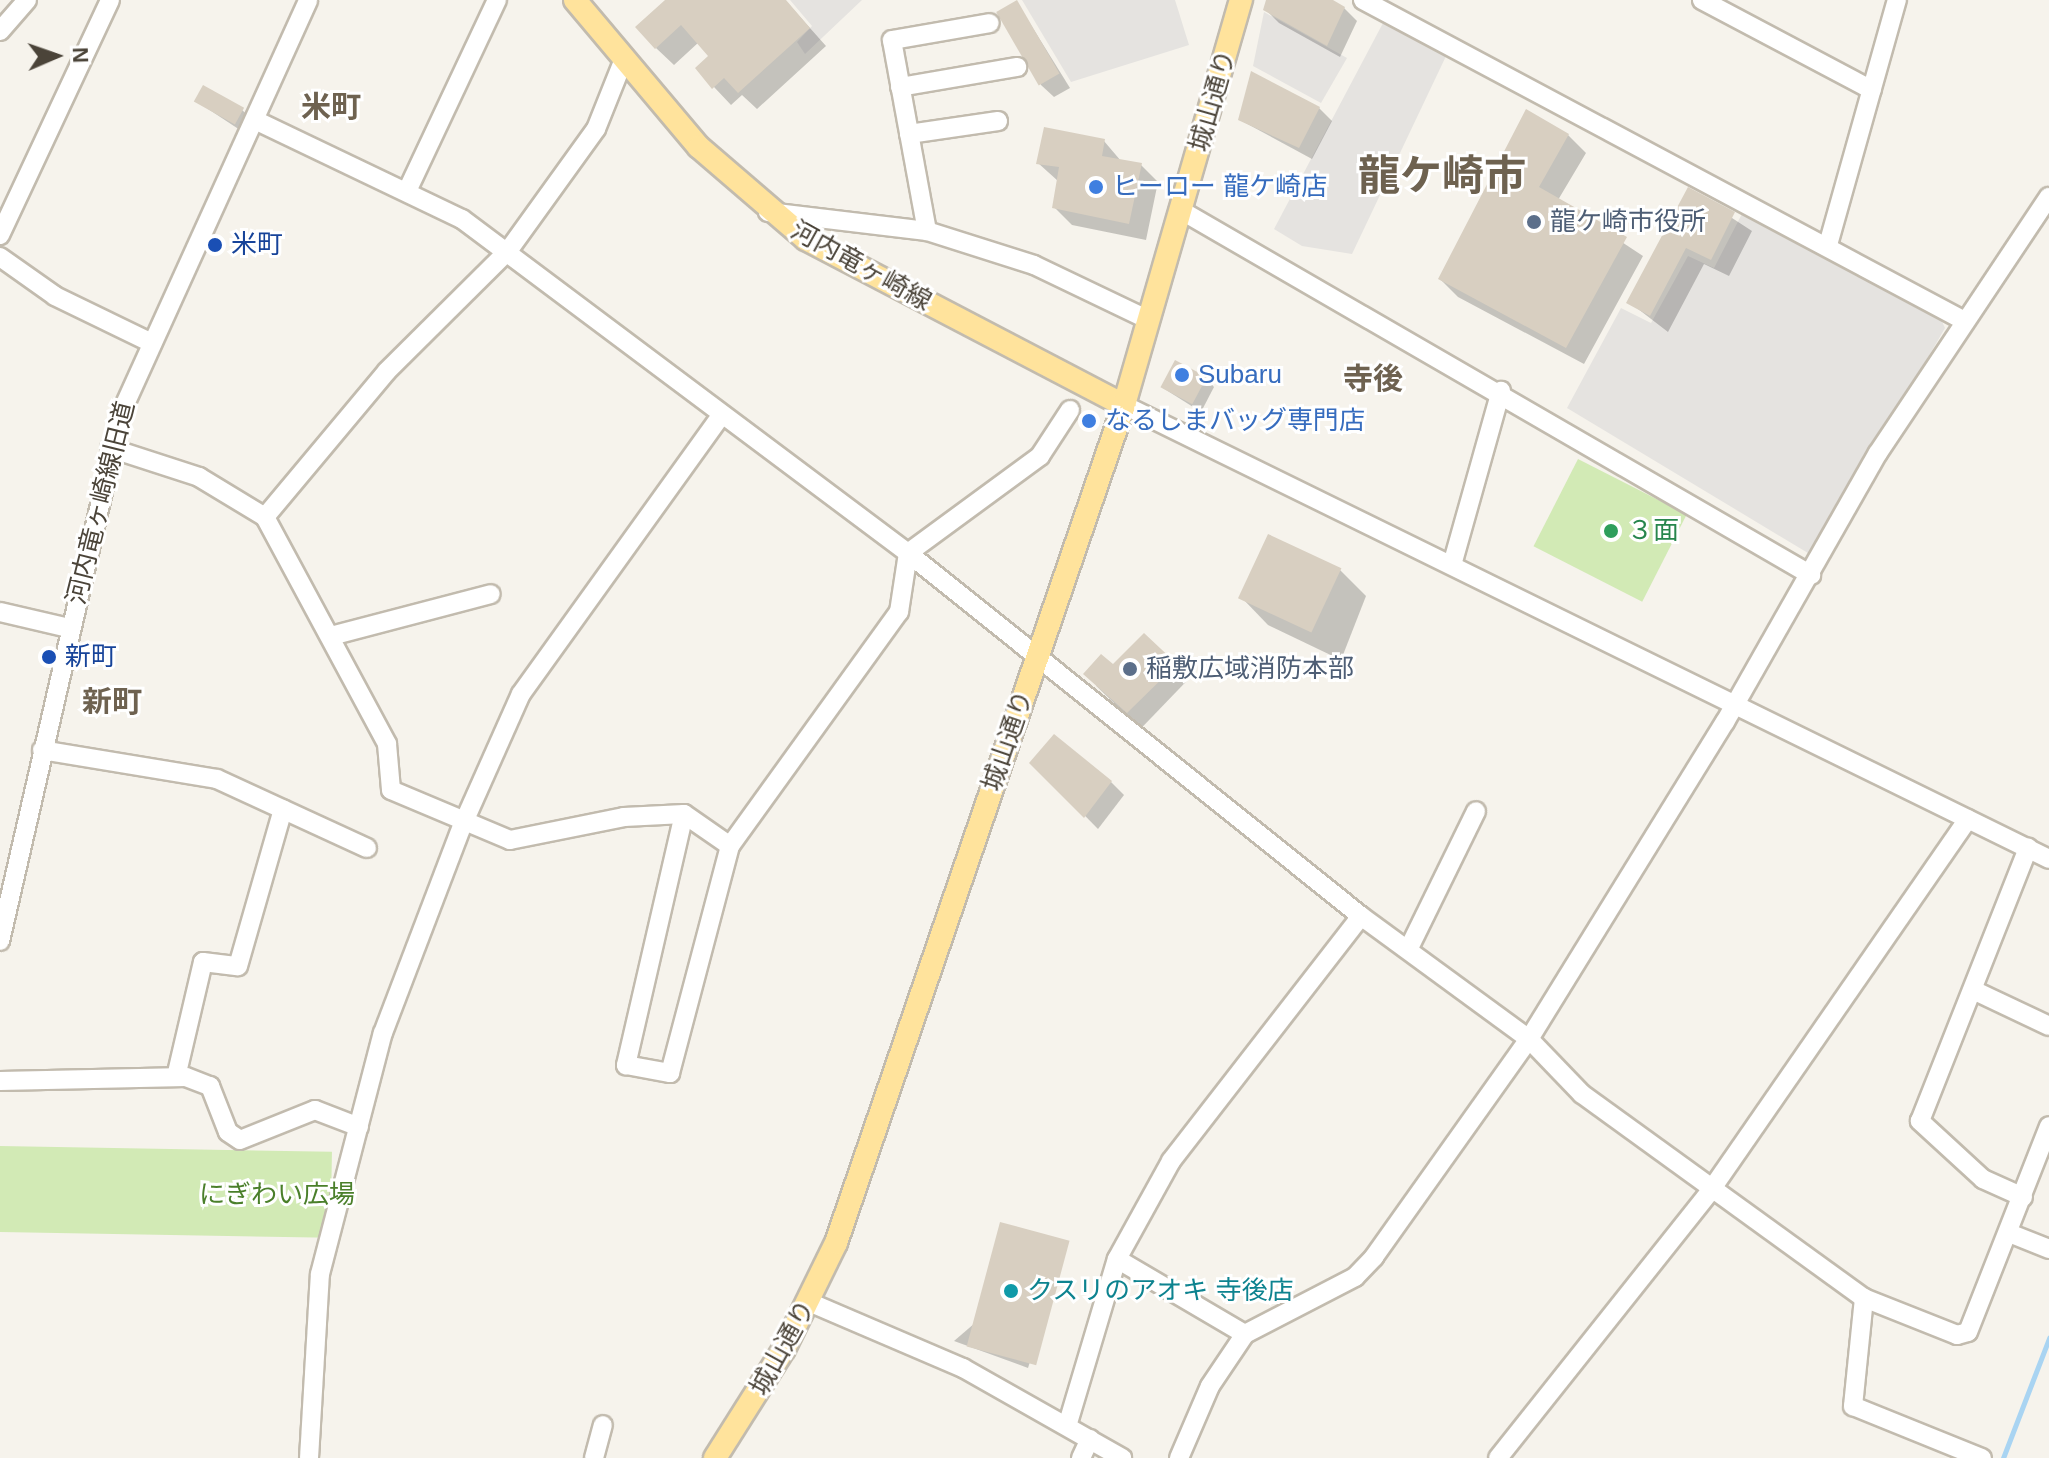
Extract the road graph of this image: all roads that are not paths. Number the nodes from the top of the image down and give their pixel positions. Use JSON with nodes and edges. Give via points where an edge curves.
{"nodes":[{"id":1,"x":27,"y":0,"type":"edge"},
{"id":2,"x":110,"y":0,"type":"edge"},
{"id":3,"x":308,"y":0,"type":"edge"},
{"id":4,"x":497,"y":0,"type":"edge"},
{"id":5,"x":575,"y":0,"type":"edge"},
{"id":6,"x":1241,"y":0,"type":"edge"},
{"id":7,"x":1363,"y":0,"type":"edge"},
{"id":8,"x":1702,"y":0,"type":"edge"},
{"id":9,"x":1897,"y":0,"type":"edge"},
{"id":10,"x":990,"y":23,"type":"dead end"},
{"id":11,"x":0,"y":31,"type":"edge"},
{"id":12,"x":624,"y":59,"type":"junction"},
{"id":13,"x":1017,"y":67,"type":"dead end"},
{"id":14,"x":900,"y":87,"type":"junction"},
{"id":15,"x":1872,"y":90,"type":"junction"},
{"id":16,"x":257,"y":121,"type":"junction"},
{"id":17,"x":998,"y":121,"type":"dead end"},
{"id":18,"x":909,"y":134,"type":"junction"},
{"id":19,"x":408,"y":189,"type":"junction"},
{"id":20,"x":2049,"y":197,"type":"edge"},
{"id":21,"x":1182,"y":211,"type":"junction"},
{"id":22,"x":768,"y":212,"type":"junction"},
{"id":23,"x":927,"y":231,"type":"junction"},
{"id":24,"x":0,"y":235,"type":"edge"},
{"id":25,"x":1828,"y":245,"type":"junction"},
{"id":26,"x":508,"y":251,"type":"junction"},
{"id":27,"x":0,"y":257,"type":"edge"},
{"id":28,"x":1961,"y":319,"type":"junction"},
{"id":29,"x":1149,"y":320,"type":"junction"},
{"id":30,"x":152,"y":343,"type":"junction"},
{"id":31,"x":1501,"y":391,"type":"junction"},
{"id":32,"x":1124,"y":405,"type":"junction"},
{"id":33,"x":1070,"y":410,"type":"dead end"},
{"id":34,"x":720,"y":417,"type":"junction"},
{"id":35,"x":110,"y":448,"type":"junction"},
{"id":36,"x":265,"y":517,"type":"junction"},
{"id":37,"x":908,"y":553,"type":"junction"},
{"id":38,"x":1452,"y":565,"type":"junction"},
{"id":39,"x":1811,"y":575,"type":"junction"},
{"id":40,"x":491,"y":594,"type":"dead end"},
{"id":41,"x":0,"y":612,"type":"edge"},
{"id":42,"x":69,"y":628,"type":"junction"},
{"id":43,"x":331,"y":636,"type":"junction"},
{"id":44,"x":1036,"y":658,"type":"junction"},
{"id":45,"x":1735,"y":704,"type":"junction"},
{"id":46,"x":42,"y":750,"type":"junction"},
{"id":47,"x":283,"y":809,"type":"junction"},
{"id":48,"x":1476,"y":811,"type":"dead end"},
{"id":49,"x":684,"y":814,"type":"junction"},
{"id":50,"x":1968,"y":819,"type":"junction"},
{"id":51,"x":463,"y":824,"type":"junction"},
{"id":52,"x":730,"y":846,"type":"junction"},
{"id":53,"x":367,"y":848,"type":"dead end"},
{"id":54,"x":2028,"y":848,"type":"junction"},
{"id":55,"x":2049,"y":859,"type":"edge"},
{"id":56,"x":1361,"y":916,"type":"junction"},
{"id":57,"x":1,"y":931,"type":"edge"},
{"id":58,"x":1410,"y":946,"type":"junction"},
{"id":59,"x":1973,"y":990,"type":"junction"},
{"id":60,"x":2049,"y":1026,"type":"edge"},
{"id":61,"x":1529,"y":1039,"type":"junction"},
{"id":62,"x":176,"y":1077,"type":"junction"},
{"id":63,"x":0,"y":1081,"type":"edge"},
{"id":64,"x":2049,"y":1126,"type":"edge"},
{"id":65,"x":359,"y":1127,"type":"junction"},
{"id":66,"x":1711,"y":1190,"type":"junction"},
{"id":67,"x":2023,"y":1197,"type":"junction"},
{"id":68,"x":2009,"y":1233,"type":"junction"},
{"id":69,"x":2049,"y":1249,"type":"edge"},
{"id":70,"x":1117,"y":1259,"type":"junction"},
{"id":71,"x":1864,"y":1298,"type":"junction"},
{"id":72,"x":809,"y":1302,"type":"junction"},
{"id":73,"x":1245,"y":1334,"type":"junction"},
{"id":74,"x":1068,"y":1423,"type":"junction"},
{"id":75,"x":603,"y":1425,"type":"dead end"},
{"id":76,"x":1090,"y":1439,"type":"junction"},
{"id":77,"x":309,"y":1458,"type":"edge"},
{"id":78,"x":594,"y":1458,"type":"edge"},
{"id":79,"x":715,"y":1458,"type":"edge"},
{"id":80,"x":1081,"y":1458,"type":"edge"},
{"id":81,"x":1122,"y":1458,"type":"edge"},
{"id":82,"x":1179,"y":1458,"type":"edge"},
{"id":83,"x":1498,"y":1458,"type":"edge"},
{"id":84,"x":1982,"y":1458,"type":"edge"}],
"edges":[{"from":1,"to":11,"type":"street"},
{"from":2,"to":24,"type":"street"},
{"from":3,"to":16,"type":"street","name":"河内竜ヶ崎線旧道"},
{"from":4,"to":19,"type":"street"},
{"from":5,"to":12,"type":"main road","name":"河内竜ヶ崎線"},
{"from":6,"to":21,"type":"main road","name":"城山通り"},
{"from":7,"to":25,"type":"street"},
{"from":8,"to":15,"type":"street"},
{"from":9,"to":15,"type":"street"},
{"from":10,"to":14,"type":"street","via":[[892,40]]},
{"from":12,"to":22,"type":"main road","name":"河内竜ヶ崎線","via":[[699,147]]},
{"from":12,"to":26,"type":"street","via":[[596,129]]},
{"from":13,"to":14,"type":"street"},
{"from":14,"to":18,"type":"street"},
{"from":15,"to":25,"type":"street"},
{"from":16,"to":19,"type":"street"},
{"from":16,"to":30,"type":"street","name":"河内竜ヶ崎線旧道"},
{"from":17,"to":18,"type":"street"},
{"from":18,"to":23,"type":"street"},
{"from":19,"to":26,"type":"street"},
{"from":20,"to":28,"type":"street"},
{"from":21,"to":29,"type":"main road","name":"城山通り"},
{"from":21,"to":31,"type":"street"},
{"from":22,"to":23,"type":"street"},
{"from":22,"to":32,"type":"main road","name":"河内竜ヶ崎線","via":[[850,265]]},
{"from":23,"to":29,"type":"street","via":[[1034,265]]},
{"from":25,"to":28,"type":"street"},
{"from":26,"to":34,"type":"street"},
{"from":26,"to":36,"type":"street","via":[[387,371]]},
{"from":27,"to":30,"type":"street","via":[[55,296]]},
{"from":28,"to":39,"type":"street"},
{"from":29,"to":32,"type":"main road","name":"城山通り"},
{"from":30,"to":35,"type":"street","name":"河内竜ヶ崎線旧道"},
{"from":31,"to":38,"type":"street"},
{"from":31,"to":39,"type":"street","via":[[1546,416],[1555,431]]},
{"from":32,"to":38,"type":"street"},
{"from":32,"to":44,"type":"main road","name":"城山通り"},
{"from":33,"to":37,"type":"street","via":[[1040,456]]},
{"from":34,"to":37,"type":"street"},
{"from":34,"to":51,"type":"street","via":[[521,694]]},
{"from":35,"to":36,"type":"street","via":[[199,477]]},
{"from":35,"to":42,"type":"street","name":"河内竜ヶ崎線旧道"},
{"from":36,"to":43,"type":"street"},
{"from":37,"to":44,"type":"street"},
{"from":37,"to":52,"type":"street","via":[[899,612]]},
{"from":38,"to":45,"type":"street"},
{"from":39,"to":45,"type":"street"},
{"from":40,"to":43,"type":"street"},
{"from":41,"to":42,"type":"street"},
{"from":42,"to":46,"type":"street","name":"河内竜ヶ崎線旧道"},
{"from":43,"to":51,"type":"street","via":[[387,744],[391,790]]},
{"from":44,"to":56,"type":"street"},
{"from":44,"to":72,"type":"main road","name":"城山通り"},
{"from":45,"to":50,"type":"street"},
{"from":45,"to":61,"type":"street"},
{"from":46,"to":47,"type":"street","via":[[217,779]]},
{"from":46,"to":57,"type":"street","name":"河内竜ヶ崎線旧道"},
{"from":47,"to":53,"type":"street"},
{"from":47,"to":62,"type":"street","via":[[238,966],[203,962]]},
{"from":48,"to":58,"type":"street"},
{"from":49,"to":51,"type":"street","via":[[624,817],[510,840]]},
{"from":49,"to":52,"type":"street"},
{"from":49,"to":52,"type":"street","via":[[626,1065],[670,1073]]},
{"from":50,"to":54,"type":"street"},
{"from":50,"to":66,"type":"street"},
{"from":51,"to":65,"type":"street","via":[[383,1033]]},
{"from":54,"to":55,"type":"street"},
{"from":54,"to":59,"type":"street"},
{"from":56,"to":58,"type":"street"},
{"from":56,"to":70,"type":"street","via":[[1171,1161]]},
{"from":58,"to":61,"type":"street"},
{"from":59,"to":60,"type":"street"},
{"from":59,"to":67,"type":"street","via":[[1920,1121],[1983,1179]]},
{"from":61,"to":66,"type":"street","via":[[1582,1094]]},
{"from":61,"to":73,"type":"street","via":[[1355,1277]]},
{"from":62,"to":63,"type":"street"},
{"from":62,"to":65,"type":"street","via":[[210,1086],[228,1132],[240,1140],[315,1110]]},
{"from":64,"to":67,"type":"street"},
{"from":65,"to":77,"type":"street","via":[[320,1274]]},
{"from":66,"to":71,"type":"street"},
{"from":66,"to":83,"type":"street"},
{"from":67,"to":68,"type":"street"},
{"from":68,"to":69,"type":"street"},
{"from":68,"to":71,"type":"street","via":[[1968,1332],[1957,1335]]},
{"from":70,"to":73,"type":"street"},
{"from":70,"to":74,"type":"street"},
{"from":71,"to":84,"type":"street","via":[[1853,1406]]},
{"from":72,"to":74,"type":"street"},
{"from":72,"to":79,"type":"main road","name":"城山通り"},
{"from":73,"to":82,"type":"street","via":[[1210,1386]]},
{"from":74,"to":76,"type":"street"},
{"from":75,"to":78,"type":"street"},
{"from":76,"to":80,"type":"street"},
{"from":76,"to":81,"type":"street"}]}
